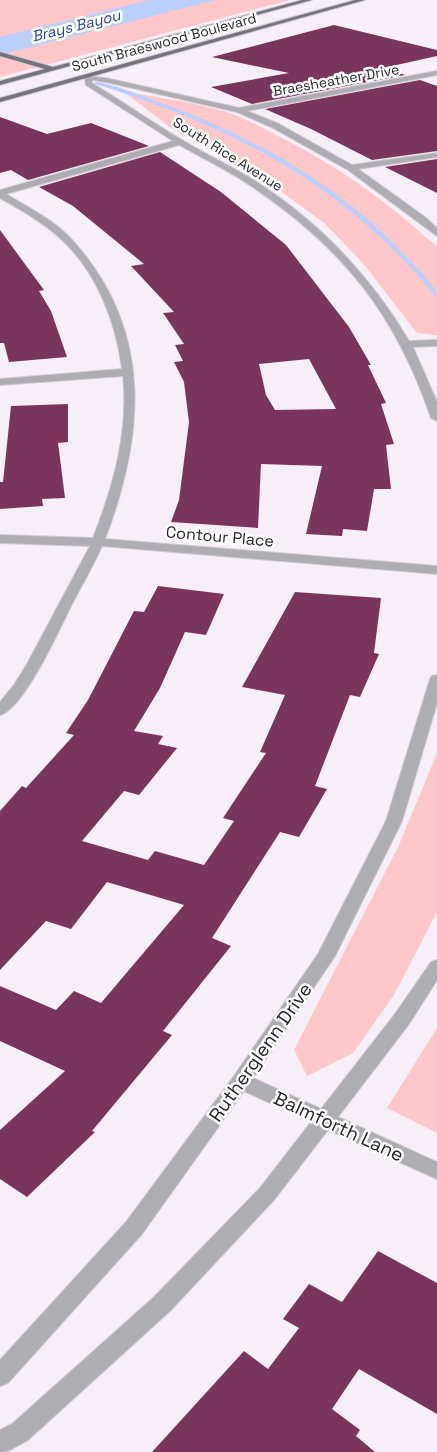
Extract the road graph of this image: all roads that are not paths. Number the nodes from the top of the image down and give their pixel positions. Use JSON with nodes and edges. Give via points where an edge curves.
{"nodes":[{"id":1,"x":309,"y":0,"type":"edge"},
{"id":2,"x":362,"y":0,"type":"edge"},
{"id":3,"x":0,"y":54,"type":"edge"},
{"id":4,"x":55,"y":69,"type":"junction"},
{"id":5,"x":437,"y":73,"type":"edge"},
{"id":6,"x":87,"y":78,"type":"junction"},
{"id":7,"x":0,"y":82,"type":"edge"},
{"id":8,"x":0,"y":100,"type":"edge"},
{"id":9,"x":239,"y":110,"type":"junction"},
{"id":10,"x":179,"y":142,"type":"junction"},
{"id":11,"x":437,"y":155,"type":"edge"},
{"id":12,"x":351,"y":168,"type":"junction"},
{"id":13,"x":0,"y":193,"type":"edge"},
{"id":14,"x":437,"y":233,"type":"edge"},
{"id":15,"x":437,"y":343,"type":"edge"},
{"id":16,"x":407,"y":344,"type":"junction"},
{"id":17,"x":129,"y":372,"type":"junction"},
{"id":18,"x":0,"y":382,"type":"edge"},
{"id":19,"x":437,"y":418,"type":"edge"},
{"id":20,"x":0,"y":539,"type":"edge"},
{"id":21,"x":97,"y":542,"type":"junction"},
{"id":22,"x":437,"y":570,"type":"edge"},
{"id":23,"x":437,"y":678,"type":"edge"},
{"id":24,"x":0,"y":711,"type":"edge"},
{"id":25,"x":437,"y":966,"type":"edge"},
{"id":26,"x":242,"y":1081,"type":"junction"},
{"id":27,"x":324,"y":1118,"type":"junction"},
{"id":28,"x":437,"y":1171,"type":"edge"},
{"id":29,"x":0,"y":1376,"type":"edge"},
{"id":30,"x":0,"y":1443,"type":"edge"}],
"edges":[{"from":1,"to":4,"type":"main road","name":"South Braeswood Boulevard"},
{"from":2,"to":6,"type":"main road","name":"South Braeswood Boulevard"},
{"from":3,"to":4,"type":"main road","name":"South Rice Avenue"},
{"from":4,"to":6,"type":"main road","name":"South Rice Avenue"},
{"from":4,"to":7,"type":"main road","name":"South Braeswood Boulevard"},
{"from":5,"to":9,"type":"street","name":"Braesheather Drive"},
{"from":6,"to":8,"type":"main road","name":"South Braeswood Boulevard"},
{"from":6,"to":9,"type":"street","name":"South Rice Avenue"},
{"from":6,"to":10,"type":"street","name":"South Rice Avenue","via":[[88,84]]},
{"from":9,"to":12,"type":"street","name":"South Rice Avenue","via":[[276,126]]},
{"from":10,"to":13,"type":"street"},
{"from":10,"to":16,"type":"street","name":"South Rice Avenue","via":[[257,186],[322,236],[384,306]]},
{"from":11,"to":12,"type":"street"},
{"from":12,"to":14,"type":"street","name":"South Rice Avenue"},
{"from":13,"to":17,"type":"street","via":[[43,220],[70,243],[92,269],[109,297],[121,332]]},
{"from":15,"to":16,"type":"street"},
{"from":16,"to":19,"type":"street","name":"South Rice Avenue"},
{"from":17,"to":18,"type":"street"},
{"from":17,"to":21,"type":"street","via":[[130,422],[124,456],[112,506]]},
{"from":20,"to":21,"type":"street","name":"Contour Place"},
{"from":21,"to":22,"type":"street","name":"Contour Place"},
{"from":21,"to":24,"type":"street","via":[[22,685]]},
{"from":23,"to":26,"type":"street","name":"Rutherglenn Drive","via":[[394,820],[326,956]]},
{"from":25,"to":27,"type":"street","via":[[402,1019]]},
{"from":26,"to":27,"type":"street","name":"Balmforth Lane"},
{"from":26,"to":29,"type":"street","name":"Rutherglenn Drive","via":[[134,1228]]},
{"from":27,"to":28,"type":"street","name":"Balmforth Lane"},
{"from":27,"to":30,"type":"street","via":[[267,1194],[162,1304],[20,1432]]}]}
